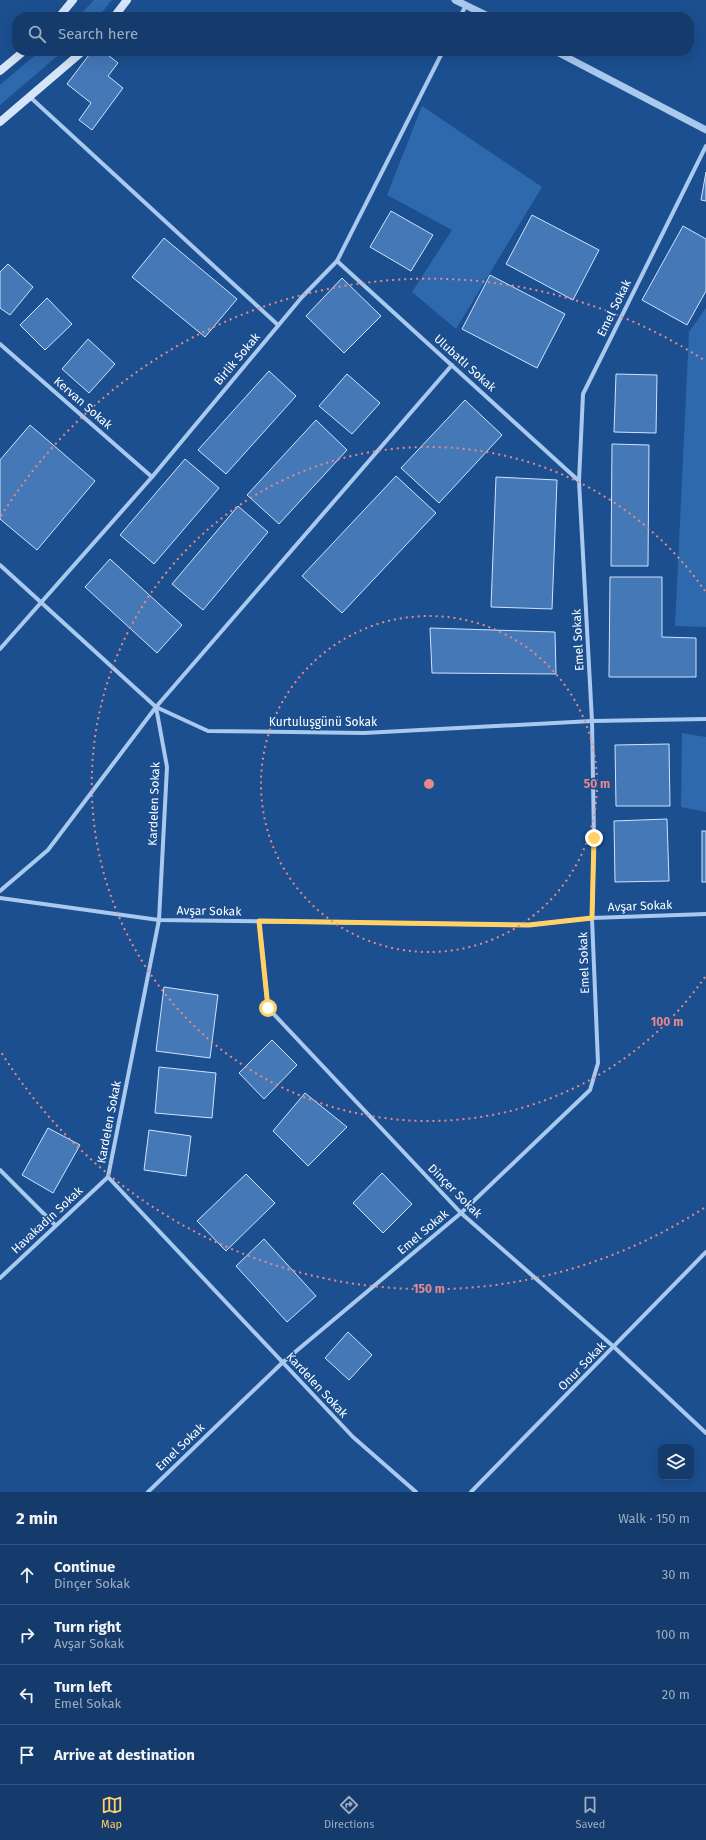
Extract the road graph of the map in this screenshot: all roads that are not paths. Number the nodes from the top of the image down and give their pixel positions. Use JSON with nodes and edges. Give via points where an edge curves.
{"nodes":[{"id":1,"x":73,"y":0,"type":"edge"},
{"id":2,"x":127,"y":0,"type":"edge"},
{"id":3,"x":455,"y":0,"type":"edge"},
{"id":4,"x":466,"y":4,"type":"junction"},
{"id":5,"x":63,"y":12,"type":"edge"},
{"id":6,"x":118,"y":12,"type":"edge"},
{"id":7,"x":462,"y":12,"type":"edge"},
{"id":8,"x":481,"y":12,"type":"edge"},
{"id":9,"x":18,"y":56,"type":"edge"},
{"id":10,"x":77,"y":56,"type":"edge"},
{"id":11,"x":440,"y":56,"type":"edge"},
{"id":12,"x":565,"y":56,"type":"edge"},
{"id":13,"x":0,"y":71,"type":"edge"},
{"id":14,"x":30,"y":97,"type":"junction"},
{"id":15,"x":0,"y":122,"type":"edge"},
{"id":16,"x":706,"y":130,"type":"edge"},
{"id":17,"x":706,"y":146,"type":"edge"},
{"id":18,"x":337,"y":261,"type":"junction"},
{"id":19,"x":278,"y":325,"type":"junction"},
{"id":20,"x":0,"y":344,"type":"edge"},
{"id":21,"x":452,"y":364,"type":"junction"},
{"id":22,"x":152,"y":477,"type":"junction"},
{"id":23,"x":579,"y":481,"type":"junction"},
{"id":24,"x":0,"y":566,"type":"edge"},
{"id":25,"x":41,"y":602,"type":"junction"},
{"id":26,"x":0,"y":649,"type":"edge"},
{"id":27,"x":156,"y":707,"type":"junction"},
{"id":28,"x":706,"y":719,"type":"edge"},
{"id":29,"x":592,"y":721,"type":"junction"},
{"id":30,"x":0,"y":891,"type":"edge"},
{"id":31,"x":0,"y":898,"type":"edge"},
{"id":32,"x":706,"y":914,"type":"edge"},
{"id":33,"x":592,"y":918,"type":"junction"},
{"id":34,"x":159,"y":920,"type":"junction"},
{"id":35,"x":259,"y":921,"type":"junction"},
{"id":36,"x":0,"y":1170,"type":"edge"},
{"id":37,"x":108,"y":1177,"type":"junction"},
{"id":38,"x":461,"y":1213,"type":"junction"},
{"id":39,"x":55,"y":1225,"type":"junction"},
{"id":40,"x":706,"y":1252,"type":"edge"},
{"id":41,"x":0,"y":1278,"type":"edge"},
{"id":42,"x":614,"y":1347,"type":"junction"},
{"id":43,"x":282,"y":1363,"type":"junction"},
{"id":44,"x":706,"y":1433,"type":"edge"},
{"id":45,"x":148,"y":1492,"type":"edge"},
{"id":46,"x":416,"y":1492,"type":"edge"},
{"id":47,"x":471,"y":1492,"type":"edge"}],
"edges":[{"from":1,"to":5,"type":"main road"},
{"from":2,"to":6,"type":"main road"},
{"from":3,"to":4,"type":"street"},
{"from":4,"to":7,"type":"street"},
{"from":4,"to":8,"type":"street"},
{"from":9,"to":13,"type":"main road"},
{"from":10,"to":14,"type":"main road"},
{"from":11,"to":18,"type":"street","name":"Birlik Sokak"},
{"from":12,"to":16,"type":"street"},
{"from":14,"to":15,"type":"main road"},
{"from":14,"to":19,"type":"street"},
{"from":17,"to":23,"type":"street","name":"Emel Sokak","via":[[583,394]]},
{"from":18,"to":19,"type":"street","name":"Birlik Sokak"},
{"from":18,"to":21,"type":"street","name":"Ulubatlı Sokak"},
{"from":19,"to":22,"type":"street","name":"Birlik Sokak"},
{"from":20,"to":22,"type":"street","name":"Kervan Sokak"},
{"from":21,"to":23,"type":"street","name":"Ulubatlı Sokak"},
{"from":21,"to":27,"type":"street"},
{"from":22,"to":25,"type":"street","name":"Birlik Sokak"},
{"from":23,"to":29,"type":"street","name":"Emel Sokak"},
{"from":24,"to":25,"type":"street","name":"Kurtuluşgünü Sokak"},
{"from":25,"to":26,"type":"street","name":"Birlik Sokak"},
{"from":25,"to":27,"type":"street","name":"Kurtuluşgünü Sokak"},
{"from":27,"to":29,"type":"street","name":"Kurtuluşgünü Sokak","via":[[208,731],[364,733]]},
{"from":27,"to":30,"type":"street","via":[[48,850]]},
{"from":27,"to":34,"type":"street","name":"Kardelen Sokak","via":[[167,767]]},
{"from":28,"to":29,"type":"street","name":"Kurtuluşgünü Sokak"},
{"from":29,"to":33,"type":"street","name":"Emel Sokak"},
{"from":31,"to":34,"type":"street","name":"Avşar Sokak"},
{"from":32,"to":33,"type":"street","name":"Avşar Sokak"},
{"from":33,"to":35,"type":"street","name":"Avşar Sokak","via":[[529,925]]},
{"from":33,"to":38,"type":"street","name":"Emel Sokak","via":[[598,1063],[590,1090]]},
{"from":34,"to":35,"type":"street","name":"Avşar Sokak"},
{"from":34,"to":37,"type":"street","name":"Kardelen Sokak"},
{"from":35,"to":38,"type":"street","name":"Dinçer Sokak","via":[[268,1008]]},
{"from":36,"to":39,"type":"street"},
{"from":37,"to":39,"type":"street","name":"Havakadın Sokak"},
{"from":37,"to":43,"type":"street","name":"Kardelen Sokak"},
{"from":38,"to":42,"type":"street","name":"Dinçer Sokak"},
{"from":38,"to":43,"type":"street","name":"Emel Sokak"},
{"from":39,"to":41,"type":"street","name":"Havakadın Sokak"},
{"from":40,"to":42,"type":"street","name":"Onur Sokak"},
{"from":42,"to":44,"type":"street","name":"Dinçer Sokak"},
{"from":42,"to":47,"type":"street","name":"Onur Sokak"},
{"from":43,"to":45,"type":"street","name":"Emel Sokak"},
{"from":43,"to":46,"type":"street","name":"Kardelen Sokak","via":[[353,1437]]}]}
